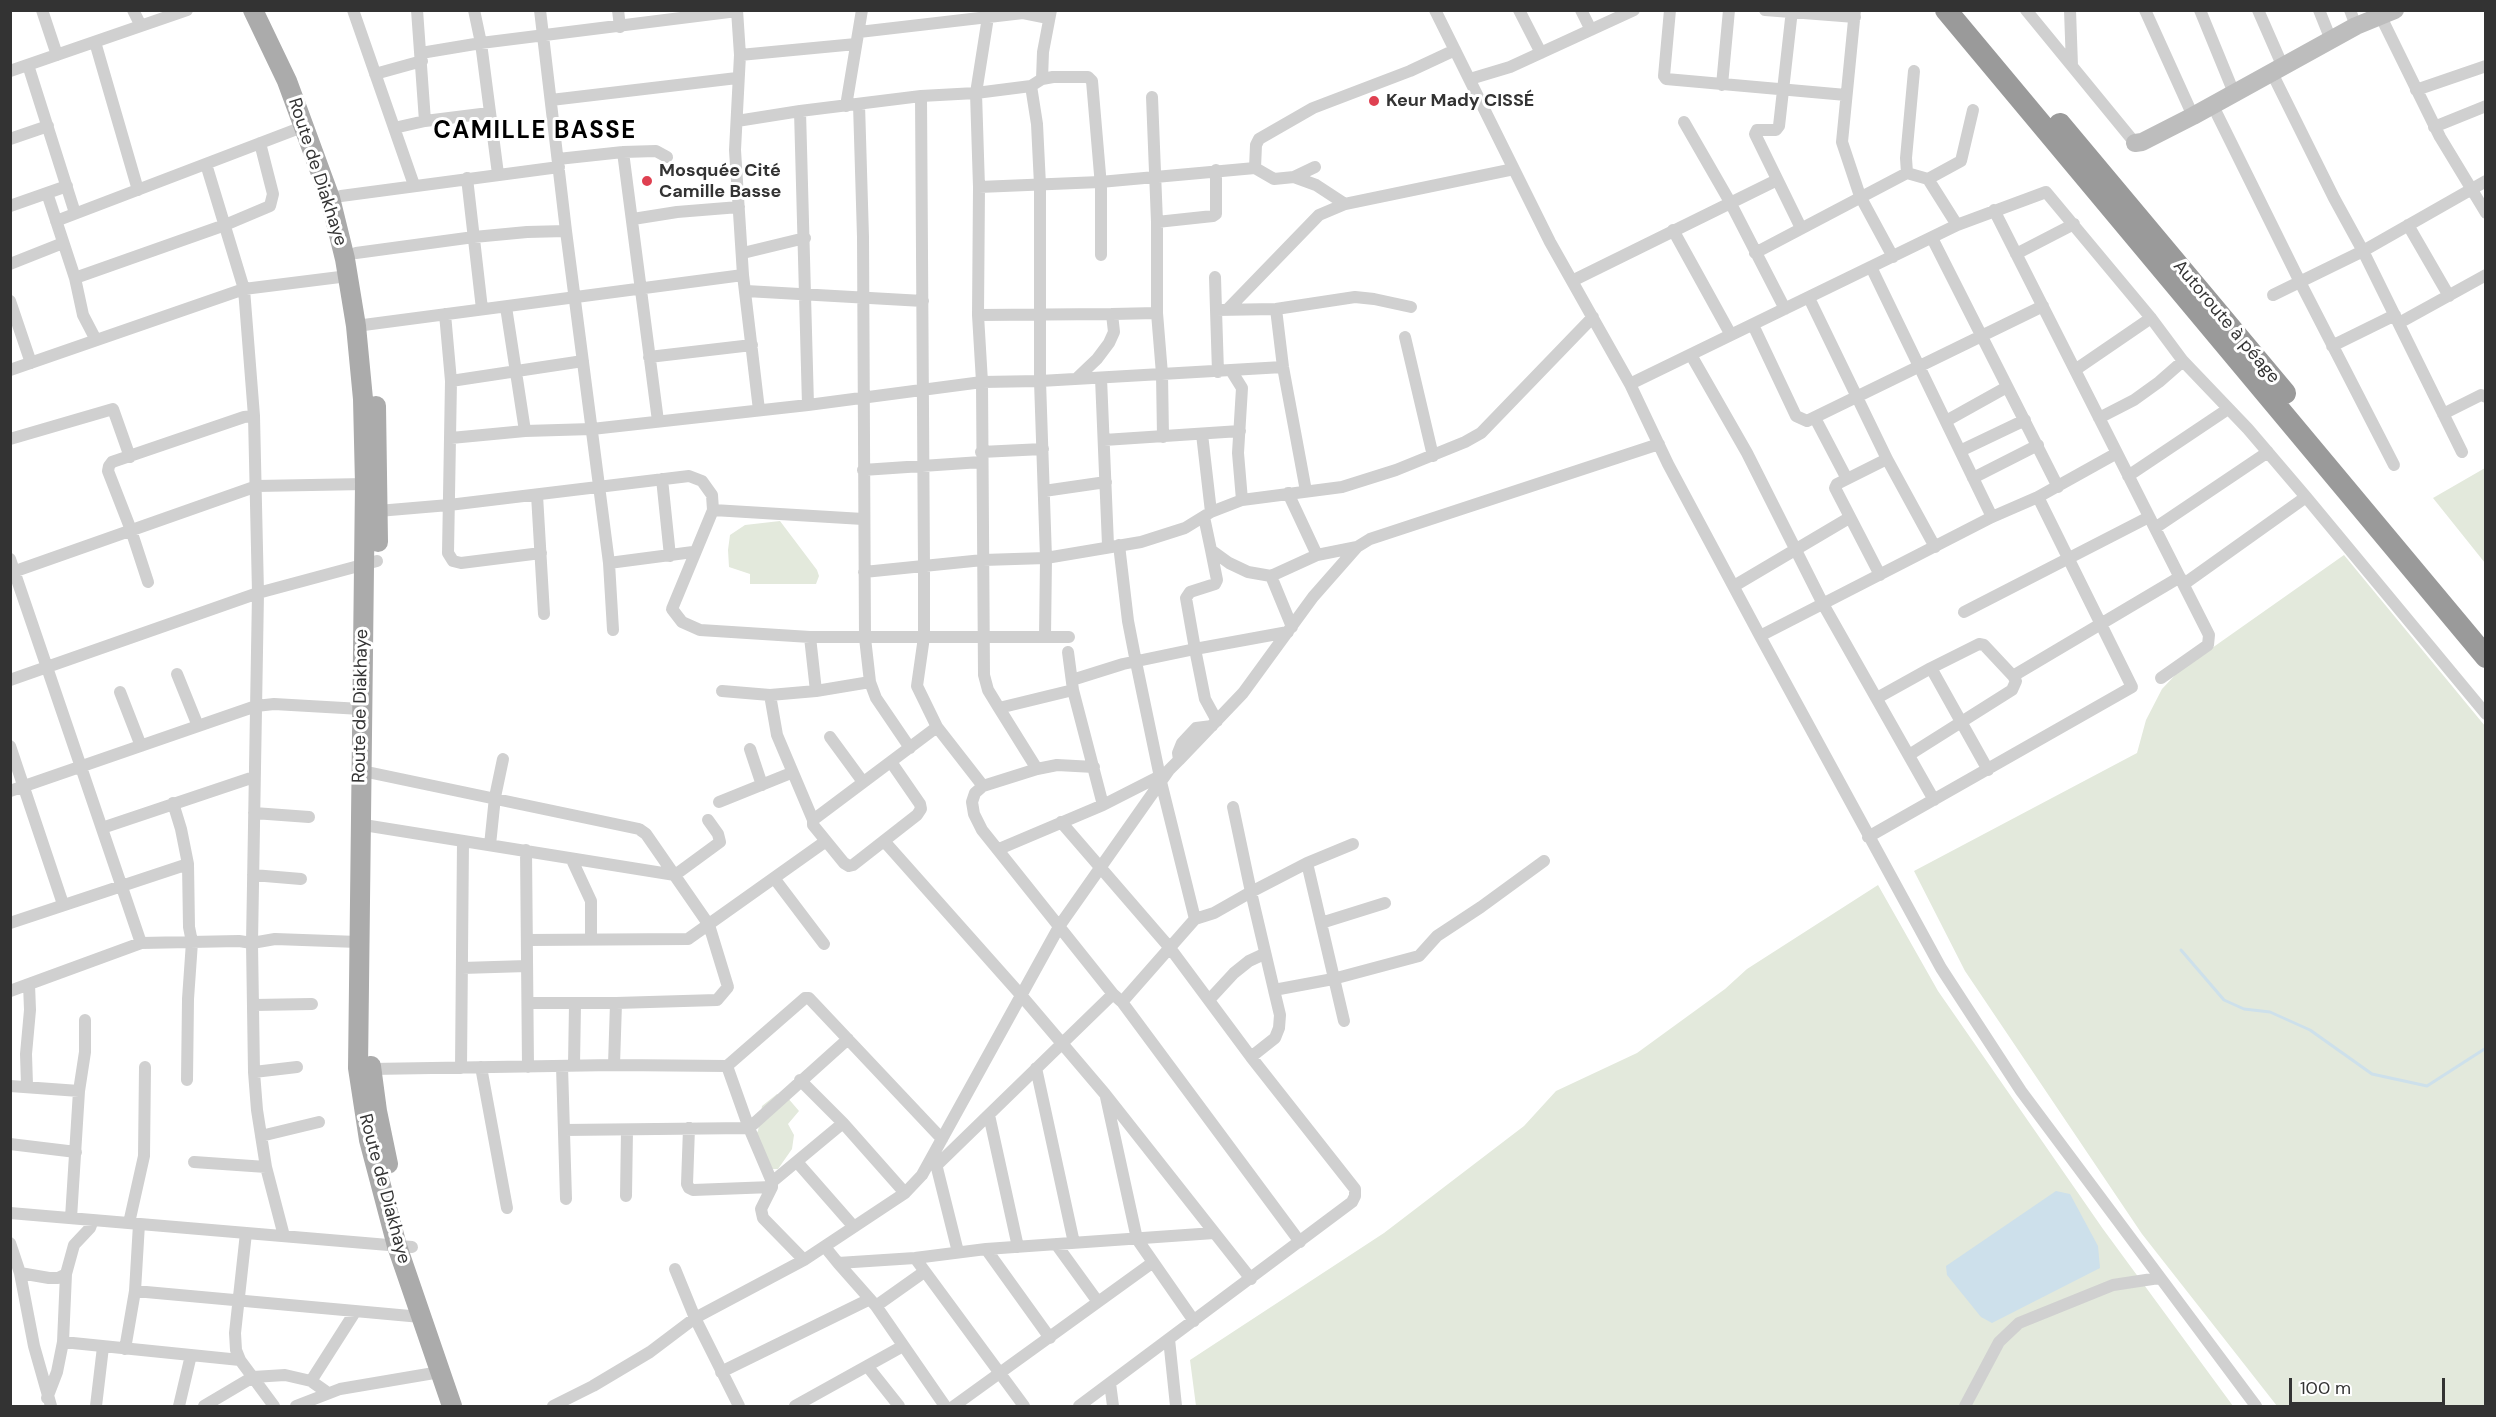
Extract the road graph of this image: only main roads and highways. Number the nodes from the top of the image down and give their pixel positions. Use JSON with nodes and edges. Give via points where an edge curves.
{"nodes":[{"id":1,"x":253,"y":10,"type":"edge"},
{"id":2,"x":267,"y":10,"type":"edge"},
{"id":3,"x":1946,"y":10,"type":"edge"},
{"id":4,"x":1965,"y":10,"type":"edge"},
{"id":5,"x":362,"y":325,"type":"junction"},
{"id":6,"x":370,"y":563,"type":"junction"},
{"id":7,"x":2486,"y":634,"type":"edge"},
{"id":8,"x":2486,"y":657,"type":"edge"},
{"id":9,"x":404,"y":1247,"type":"junction"},
{"id":10,"x":452,"y":1407,"type":"edge"},
{"id":11,"x":466,"y":1407,"type":"edge"}],
"edges":[{"from":1,"to":5,"type":"main road","name":"Route de Diakhaye","via":[[287,81],[330,198]]},
{"from":2,"to":5,"type":"main road","name":"Route de Diakhaye","via":[[305,88],[341,196],[356,253]]},
{"from":3,"to":8,"type":"highway"},
{"from":4,"to":7,"type":"highway","name":"Autoroute à péage"},
{"from":5,"to":6,"type":"main road","name":"Route de Diakhaye"},
{"from":5,"to":6,"type":"main road","name":"Route de Diakhaye","via":[[375,384],[378,511]]},
{"from":6,"to":9,"type":"main road","name":"Route de Diakhaye","via":[[371,1069]]},
{"from":6,"to":9,"type":"main road","name":"Route de Diakhaye","via":[[361,709],[357,1041],[369,1140]]},
{"from":9,"to":10,"type":"main road","name":"Route de Diakhaye","via":[[421,1317]]},
{"from":9,"to":11,"type":"main road","name":"Route de Diakhaye"}]}
